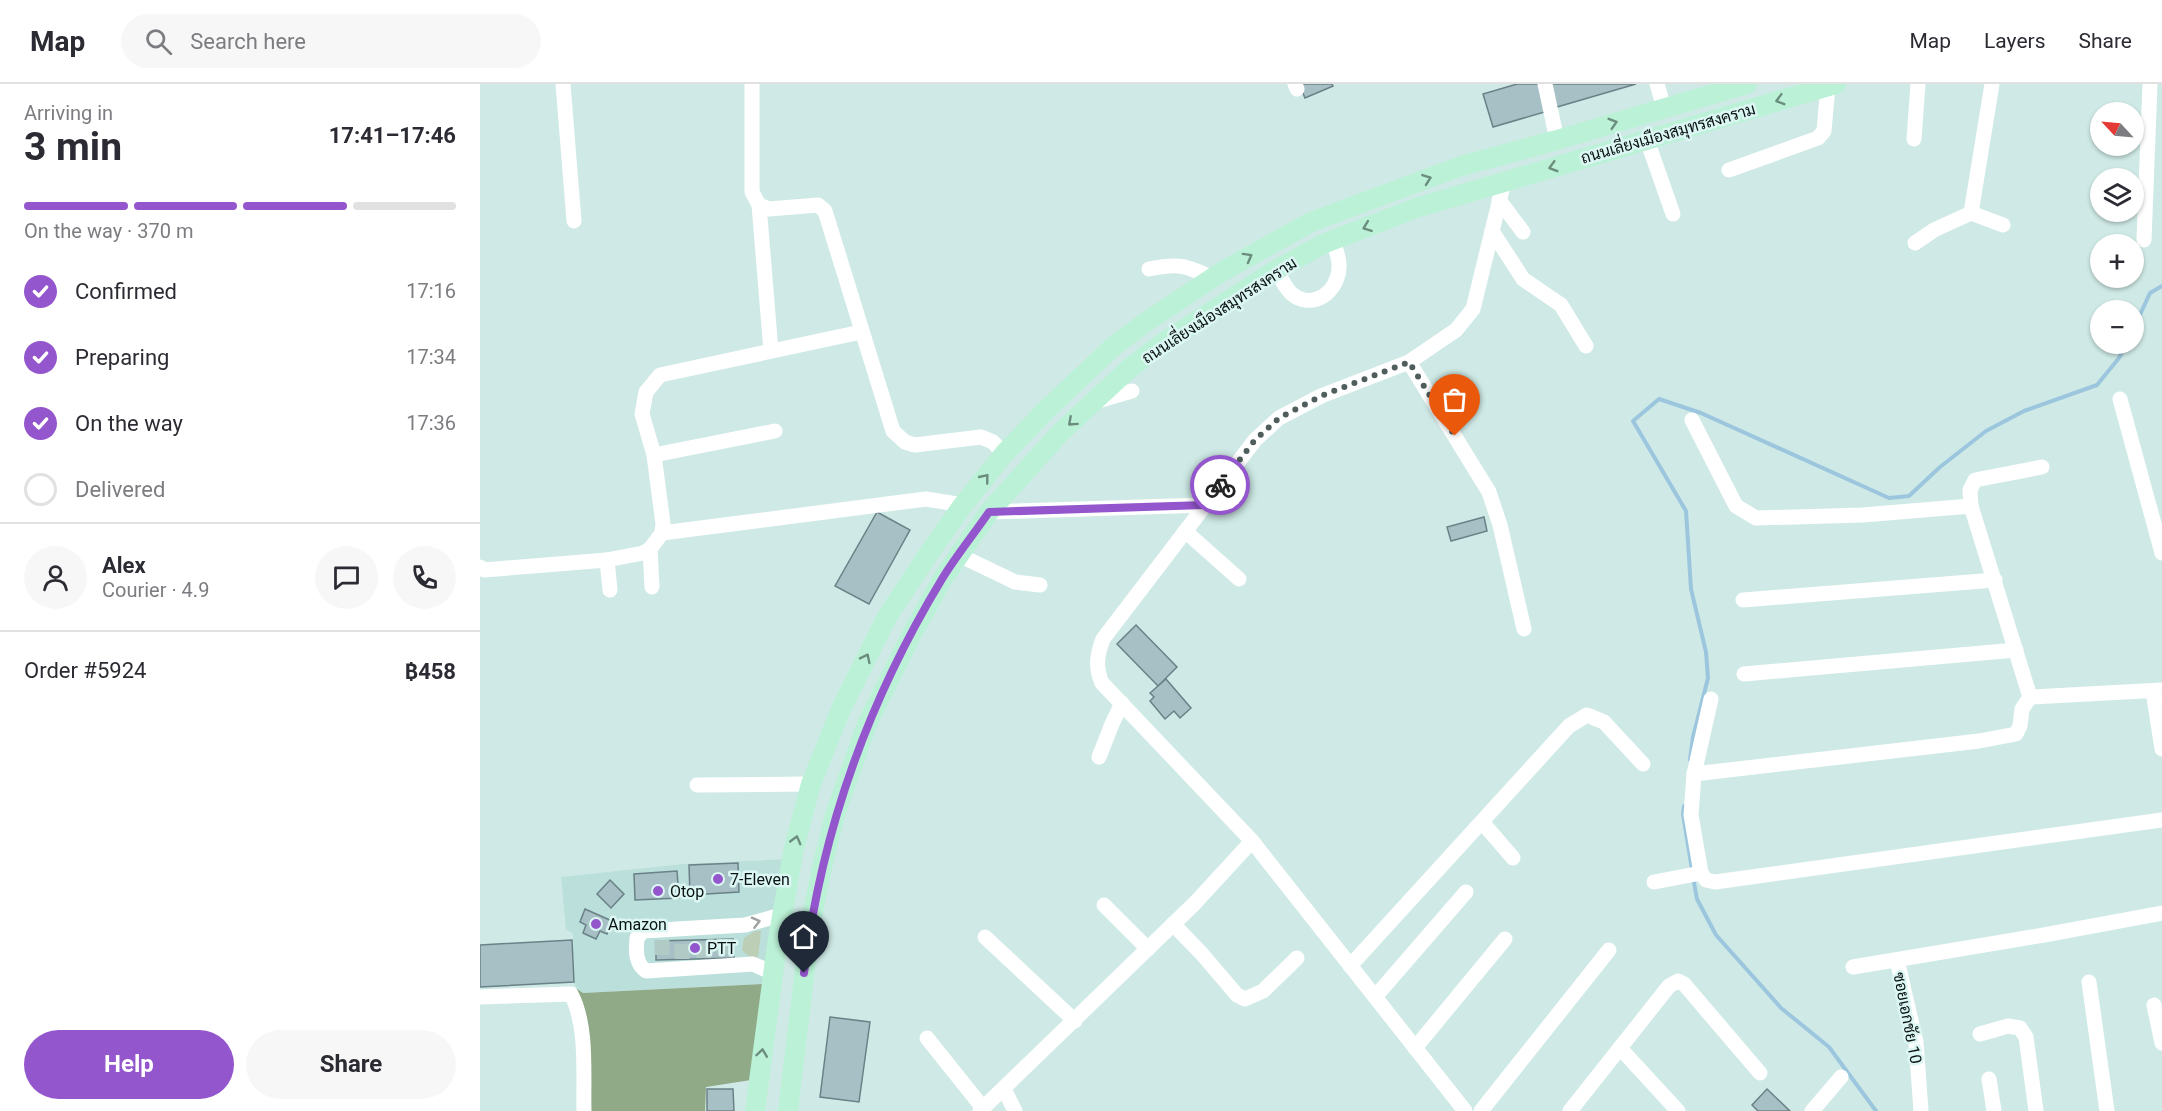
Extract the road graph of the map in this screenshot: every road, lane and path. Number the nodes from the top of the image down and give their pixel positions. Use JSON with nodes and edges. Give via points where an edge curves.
{"nodes":[{"id":1,"x":563,"y":84,"type":"edge"},
{"id":2,"x":752,"y":84,"type":"edge"},
{"id":3,"x":1545,"y":84,"type":"edge"},
{"id":4,"x":1657,"y":84,"type":"edge"},
{"id":5,"x":1747,"y":84,"type":"edge"},
{"id":6,"x":1918,"y":84,"type":"edge"},
{"id":7,"x":1992,"y":84,"type":"edge"},
{"id":8,"x":2150,"y":84,"type":"edge"},
{"id":9,"x":1832,"y":85,"type":"edge"},
{"id":10,"x":1664,"y":108,"type":"junction"},
{"id":11,"x":1914,"y":139,"type":"dead end"},
{"id":12,"x":1557,"y":140,"type":"junction"},
{"id":13,"x":1647,"y":140,"type":"junction"},
{"id":14,"x":1730,"y":170,"type":"dead end"},
{"id":15,"x":1502,"y":191,"type":"junction"},
{"id":16,"x":759,"y":205,"type":"junction"},
{"id":17,"x":1971,"y":213,"type":"junction"},
{"id":18,"x":1673,"y":214,"type":"dead end"},
{"id":19,"x":574,"y":221,"type":"dead end"},
{"id":20,"x":2004,"y":225,"type":"dead end"},
{"id":21,"x":1492,"y":231,"type":"junction"},
{"id":22,"x":1523,"y":232,"type":"dead end"},
{"id":23,"x":2144,"y":240,"type":"dead end"},
{"id":24,"x":1333,"y":241,"type":"junction"},
{"id":25,"x":1915,"y":243,"type":"dead end"},
{"id":26,"x":1149,"y":269,"type":"dead end"},
{"id":27,"x":1276,"y":270,"type":"junction"},
{"id":28,"x":1213,"y":278,"type":"junction"},
{"id":29,"x":861,"y":332,"type":"junction"},
{"id":30,"x":1586,"y":345,"type":"dead end"},
{"id":31,"x":771,"y":351,"type":"junction"},
{"id":32,"x":1409,"y":362,"type":"junction"},
{"id":33,"x":1132,"y":391,"type":"dead end"},
{"id":34,"x":2120,"y":399,"type":"dead end"},
{"id":35,"x":1094,"y":402,"type":"junction"},
{"id":36,"x":1692,"y":420,"type":"dead end"},
{"id":37,"x":775,"y":431,"type":"dead end"},
{"id":38,"x":1004,"y":454,"type":"junction"},
{"id":39,"x":654,"y":455,"type":"junction"},
{"id":40,"x":2042,"y":467,"type":"dead end"},
{"id":41,"x":963,"y":505,"type":"junction"},
{"id":42,"x":1205,"y":505,"type":"junction"},
{"id":43,"x":1971,"y":506,"type":"junction"},
{"id":44,"x":989,"y":512,"type":"junction"},
{"id":45,"x":1185,"y":531,"type":"junction"},
{"id":46,"x":662,"y":533,"type":"junction"},
{"id":47,"x":650,"y":549,"type":"junction"},
{"id":48,"x":2162,"y":554,"type":"edge"},
{"id":49,"x":959,"y":555,"type":"junction"},
{"id":50,"x":607,"y":560,"type":"junction"},
{"id":51,"x":480,"y":567,"type":"edge"},
{"id":52,"x":1239,"y":579,"type":"dead end"},
{"id":53,"x":1995,"y":580,"type":"junction"},
{"id":54,"x":1040,"y":585,"type":"dead end"},
{"id":55,"x":651,"y":586,"type":"dead end"},
{"id":56,"x":610,"y":590,"type":"dead end"},
{"id":57,"x":1743,"y":600,"type":"dead end"},
{"id":58,"x":1524,"y":629,"type":"dead end"},
{"id":59,"x":2016,"y":650,"type":"junction"},
{"id":60,"x":1744,"y":674,"type":"dead end"},
{"id":61,"x":2158,"y":691,"type":"edge"},
{"id":62,"x":2030,"y":697,"type":"junction"},
{"id":63,"x":1711,"y":699,"type":"dead end"},
{"id":64,"x":1122,"y":704,"type":"junction"},
{"id":65,"x":2162,"y":750,"type":"edge"},
{"id":66,"x":1099,"y":757,"type":"dead end"},
{"id":67,"x":1643,"y":764,"type":"dead end"},
{"id":68,"x":1694,"y":774,"type":"junction"},
{"id":69,"x":811,"y":784,"type":"junction"},
{"id":70,"x":697,"y":785,"type":"dead end"},
{"id":71,"x":2162,"y":820,"type":"edge"},
{"id":72,"x":1482,"y":822,"type":"junction"},
{"id":73,"x":1252,"y":841,"type":"junction"},
{"id":74,"x":1513,"y":858,"type":"dead end"},
{"id":75,"x":1695,"y":873,"type":"junction"},
{"id":76,"x":1654,"y":882,"type":"dead end"},
{"id":77,"x":1466,"y":892,"type":"dead end"},
{"id":78,"x":1104,"y":905,"type":"dead end"},
{"id":79,"x":2162,"y":913,"type":"edge"},
{"id":80,"x":781,"y":915,"type":"junction"},
{"id":81,"x":1173,"y":924,"type":"junction"},
{"id":82,"x":985,"y":937,"type":"dead end"},
{"id":83,"x":1505,"y":939,"type":"dead end"},
{"id":84,"x":1148,"y":948,"type":"junction"},
{"id":85,"x":1609,"y":950,"type":"dead end"},
{"id":86,"x":1297,"y":958,"type":"dead end"},
{"id":87,"x":1897,"y":960,"type":"junction"},
{"id":88,"x":1350,"y":966,"type":"junction"},
{"id":89,"x":1853,"y":968,"type":"dead end"},
{"id":90,"x":773,"y":973,"type":"junction"},
{"id":91,"x":2089,"y":982,"type":"dead end"},
{"id":92,"x":480,"y":997,"type":"edge"},
{"id":93,"x":1375,"y":997,"type":"junction"},
{"id":94,"x":2154,"y":1005,"type":"dead end"},
{"id":95,"x":1075,"y":1021,"type":"junction"},
{"id":96,"x":1980,"y":1034,"type":"dead end"},
{"id":97,"x":927,"y":1038,"type":"dead end"},
{"id":98,"x":2162,"y":1043,"type":"edge"},
{"id":99,"x":1620,"y":1047,"type":"junction"},
{"id":100,"x":1414,"y":1048,"type":"junction"},
{"id":101,"x":1760,"y":1073,"type":"dead end"},
{"id":102,"x":1841,"y":1077,"type":"dead end"},
{"id":103,"x":1989,"y":1079,"type":"dead end"},
{"id":104,"x":1004,"y":1089,"type":"junction"},
{"id":105,"x":982,"y":1110,"type":"edge"},
{"id":106,"x":584,"y":1111,"type":"edge"},
{"id":107,"x":755,"y":1111,"type":"edge"},
{"id":108,"x":788,"y":1111,"type":"edge"},
{"id":109,"x":1015,"y":1111,"type":"edge"},
{"id":110,"x":1465,"y":1111,"type":"edge"},
{"id":111,"x":1481,"y":1111,"type":"edge"},
{"id":112,"x":1570,"y":1111,"type":"edge"},
{"id":113,"x":1678,"y":1111,"type":"edge"},
{"id":114,"x":1812,"y":1111,"type":"edge"},
{"id":115,"x":1921,"y":1111,"type":"edge"},
{"id":116,"x":1994,"y":1111,"type":"edge"},
{"id":117,"x":2036,"y":1111,"type":"edge"},
{"id":118,"x":2107,"y":1111,"type":"edge"}],
"edges":[{"from":1,"to":19,"type":"street"},
{"from":2,"to":16,"type":"street","via":[[752,192]]},
{"from":3,"to":12,"type":"street"},
{"from":4,"to":10,"type":"street"},
{"from":5,"to":10,"type":"main road","name":"ถนนเลี่ยงเมืองสมุทรสงคราม"},
{"from":6,"to":11,"type":"street"},
{"from":7,"to":17,"type":"street"},
{"from":8,"to":23,"type":"street"},
{"from":9,"to":13,"type":"main road","name":"ถนนเลี่ยงเมืองสมุทรสงคราม","one_way":true},
{"from":9,"to":14,"type":"street","via":[[1824,131],[1818,138]]},
{"from":12,"to":10,"type":"main road","name":"ถนนเลี่ยงเมืองสมุทรสงคราม","one_way":true},
{"from":28,"to":12,"type":"main road","name":"ถนนเลี่ยงเมืองสมุทรสงคราม","one_way":true,"via":[[1311,222],[1461,166]]},
{"from":13,"to":15,"type":"main road","name":"ถนนเลี่ยงเมืองสมุทรสงคราม","one_way":true},
{"from":13,"to":18,"type":"street"},
{"from":15,"to":21,"type":"street"},
{"from":15,"to":22,"type":"street"},
{"from":15,"to":24,"type":"main road","name":"ถนนเลี่ยงเมืองสมุทรสงคราม","one_way":true,"via":[[1416,208]]},
{"from":16,"to":29,"type":"street","via":[[818,205],[825,211]]},
{"from":16,"to":31,"type":"street"},
{"from":17,"to":20,"type":"street"},
{"from":17,"to":25,"type":"street"},
{"from":21,"to":30,"type":"street","via":[[1523,279],[1561,306]]},
{"from":21,"to":32,"type":"street","via":[[1473,309],[1456,330]]},
{"from":24,"to":27,"type":"main road","name":"ถนนเลี่ยงเมืองสมุทรสงคราม"},
{"from":24,"to":27,"type":"street","via":[[1339,260],[1338,277],[1331,291],[1320,299],[1305,301],[1290,292]]},
{"from":26,"to":28,"type":"street","via":[[1172,264],[1188,266]]},
{"from":27,"to":35,"type":"main road","name":"ถนนเลี่ยงเมืองสมุทรสงคราม","via":[[1160,345]]},
{"from":28,"to":38,"type":"main road","name":"ถนนเลี่ยงเมืองสมุทรสงคราม","via":[[1115,345]]},
{"from":29,"to":31,"type":"street"},
{"from":29,"to":38,"type":"street","via":[[893,431],[905,442],[915,445],[981,437],[993,442]]},
{"from":31,"to":39,"type":"street","via":[[660,375],[645,392],[642,414]]},
{"from":32,"to":42,"type":"street","via":[[1321,396],[1279,418],[1255,440]]},
{"from":32,"to":58,"type":"street","via":[[1489,492]]},
{"from":33,"to":35,"type":"street"},
{"from":34,"to":48,"type":"street"},
{"from":35,"to":44,"type":"main road","name":"ถนนเลี่ยงเมืองสมุทรสงคราม","one_way":true,"via":[[1061,432]]},
{"from":36,"to":43,"type":"street","via":[[1736,506],[1756,518]]},
{"from":37,"to":39,"type":"street"},
{"from":41,"to":38,"type":"main road","name":"ถนนเลี่ยงเมืองสมุทรสงคราม","one_way":true},
{"from":39,"to":46,"type":"street"},
{"from":40,"to":43,"type":"street","via":[[1975,480],[1970,490]]},
{"from":41,"to":46,"type":"street","via":[[926,499]]},
{"from":69,"to":41,"type":"main road","name":"ถนนเลี่ยงเมืองสมุทรสงคราม","one_way":true,"via":[[841,709],[887,616]]},
{"from":42,"to":44,"type":"street"},
{"from":42,"to":45,"type":"street"},
{"from":43,"to":53,"type":"street"},
{"from":44,"to":49,"type":"main road","name":"ถนนเลี่ยงเมืองสมุทรสงคราม"},
{"from":45,"to":52,"type":"street"},
{"from":45,"to":64,"type":"street","via":[[1103,639],[1098,652],[1097,670],[1102,683]]},
{"from":46,"to":47,"type":"street"},
{"from":47,"to":50,"type":"street"},
{"from":47,"to":55,"type":"street"},
{"from":49,"to":54,"type":"street","via":[[1015,582]]},
{"from":49,"to":108,"type":"main road","name":"ถนนเลี่ยงเมืองสมุทรสงคราม","via":[[913,632],[867,724],[835,815],[810,927]]},
{"from":50,"to":51,"type":"street","via":[[484,570]]},
{"from":50,"to":56,"type":"street"},
{"from":53,"to":57,"type":"street"},
{"from":53,"to":59,"type":"street"},
{"from":59,"to":60,"type":"street"},
{"from":59,"to":62,"type":"street"},
{"from":61,"to":62,"type":"street"},
{"from":61,"to":65,"type":"street"},
{"from":62,"to":68,"type":"street","via":[[2022,709],[2016,734]]},
{"from":63,"to":68,"type":"street"},
{"from":64,"to":66,"type":"street"},
{"from":64,"to":73,"type":"street"},
{"from":67,"to":72,"type":"street","via":[[1604,723],[1587,715],[1569,726]]},
{"from":68,"to":75,"type":"street","via":[[1691,815]]},
{"from":69,"to":70,"type":"street"},
{"from":80,"to":69,"type":"main road","name":"ถนนเลี่ยงเมืองสมุทรสงคราม","one_way":true},
{"from":71,"to":75,"type":"street","via":[[1715,882]]},
{"from":72,"to":74,"type":"street"},
{"from":72,"to":88,"type":"street"},
{"from":73,"to":81,"type":"street"},
{"from":73,"to":88,"type":"street"},
{"from":75,"to":76,"type":"street"},
{"from":77,"to":93,"type":"street"},
{"from":78,"to":84,"type":"street"},
{"from":79,"to":87,"type":"street"},
{"from":80,"to":90,"type":"main road","name":"ถนนเลี่ยงเมืองสมุทรสงคราม"},
{"from":90,"to":80,"type":"street","one_way":true,"via":[[753,964],[725,962],[662,964],[646,971],[640,967],[636,953],[637,938],[643,931],[662,935],[725,933]]},
{"from":81,"to":84,"type":"street"},
{"from":81,"to":86,"type":"street","via":[[1237,995],[1245,999],[1263,991]]},
{"from":82,"to":95,"type":"street"},
{"from":83,"to":100,"type":"street"},
{"from":84,"to":95,"type":"street"},
{"from":85,"to":111,"type":"street"},
{"from":87,"to":89,"type":"street"},
{"from":87,"to":115,"type":"street","name":"ซอยเอกชัย 10","via":[[1916,1042]]},
{"from":88,"to":93,"type":"street"},
{"from":107,"to":90,"type":"main road","name":"ถนนเลี่ยงเมืองสมุทรสงคราม","one_way":true},
{"from":91,"to":118,"type":"street"},
{"from":92,"to":106,"type":"street","via":[[571,994],[582,1033]]},
{"from":93,"to":100,"type":"street"},
{"from":94,"to":98,"type":"street"},
{"from":95,"to":104,"type":"street"},
{"from":96,"to":117,"type":"street","via":[[2008,1026],[2020,1028],[2026,1037]]},
{"from":97,"to":105,"type":"street"},
{"from":99,"to":101,"type":"street","via":[[1669,986],[1678,981]]},
{"from":99,"to":112,"type":"street"},
{"from":99,"to":113,"type":"street"},
{"from":100,"to":110,"type":"street"},
{"from":102,"to":114,"type":"street"},
{"from":103,"to":116,"type":"street"},
{"from":104,"to":105,"type":"street"},
{"from":104,"to":109,"type":"street"}]}
